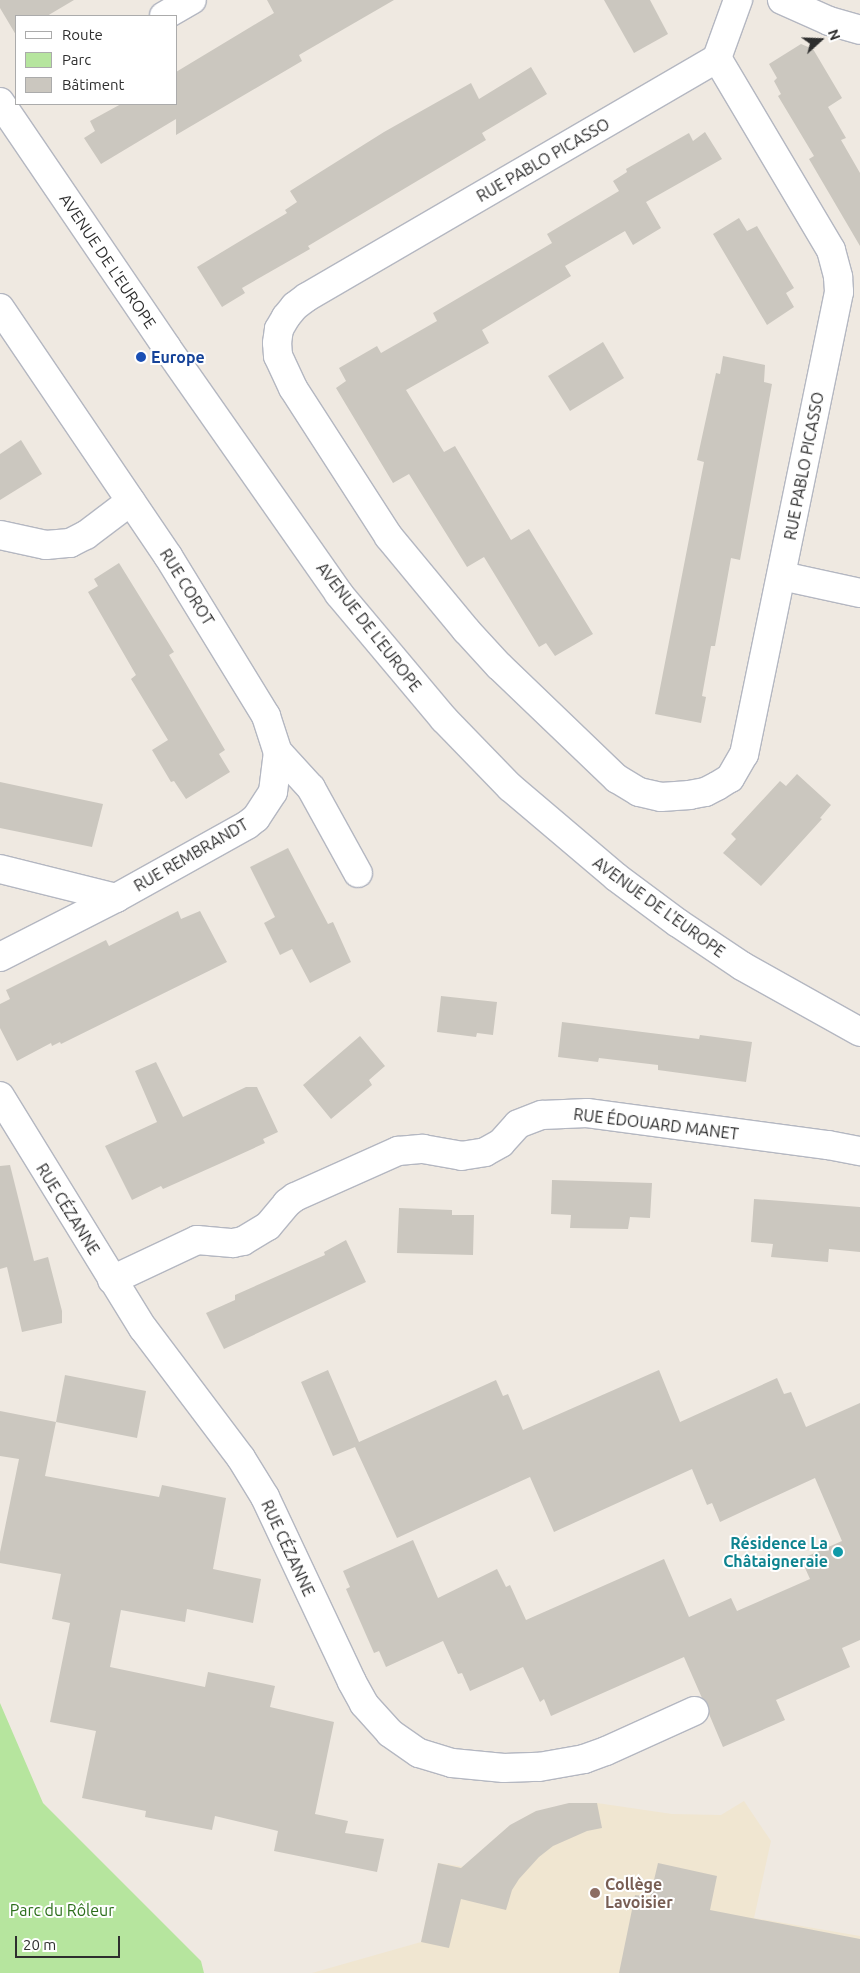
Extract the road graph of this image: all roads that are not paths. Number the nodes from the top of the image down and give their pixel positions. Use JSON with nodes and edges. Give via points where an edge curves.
{"nodes":[{"id":1,"x":192,"y":0,"type":"edge"},
{"id":2,"x":738,"y":0,"type":"edge"},
{"id":3,"x":782,"y":0,"type":"edge"},
{"id":4,"x":166,"y":15,"type":"edge"},
{"id":5,"x":860,"y":30,"type":"edge"},
{"id":6,"x":717,"y":58,"type":"junction"},
{"id":7,"x":6,"y":108,"type":"edge"},
{"id":8,"x":0,"y":308,"type":"edge"},
{"id":9,"x":131,"y":501,"type":"junction"},
{"id":10,"x":0,"y":535,"type":"edge"},
{"id":11,"x":782,"y":576,"type":"junction"},
{"id":12,"x":860,"y":593,"type":"edge"},
{"id":13,"x":278,"y":752,"type":"junction"},
{"id":14,"x":0,"y":870,"type":"edge"},
{"id":15,"x":358,"y":872,"type":"dead end"},
{"id":16,"x":116,"y":898,"type":"junction"},
{"id":17,"x":0,"y":957,"type":"edge"},
{"id":18,"x":860,"y":1032,"type":"edge"},
{"id":19,"x":0,"y":1096,"type":"edge"},
{"id":20,"x":860,"y":1151,"type":"edge"},
{"id":21,"x":112,"y":1280,"type":"junction"},
{"id":22,"x":694,"y":1711,"type":"dead end"}],
"edges":[{"from":1,"to":4,"type":"street"},
{"from":2,"to":6,"type":"street"},
{"from":3,"to":5,"type":"street"},
{"from":6,"to":11,"type":"street","name":"RUE PABLO PICASSO","via":[[830,250],[838,277],[839,292]]},
{"from":6,"to":11,"type":"street","name":"RUE PABLO PICASSO","via":[[307,297],[295,306],[280,329],[278,356],[293,388],[404,556],[499,666],[617,779],[635,790],[661,797],[705,792],[730,778],[738,767],[747,742]]},
{"from":7,"to":18,"type":"street","name":"AVENUE DE L'EUROPE","via":[[167,348],[339,594],[444,719],[535,810],[644,898],[763,979]]},
{"from":8,"to":9,"type":"street","name":"RUE COROT"},
{"from":9,"to":10,"type":"street","via":[[70,543],[46,545]]},
{"from":9,"to":13,"type":"street","name":"RUE COROT","via":[[252,690],[266,716]]},
{"from":11,"to":12,"type":"street"},
{"from":13,"to":15,"type":"street","name":"RUE COROT","via":[[311,788]]},
{"from":13,"to":16,"type":"street","name":"RUE REMBRANDT","via":[[273,792],[256,818],[235,833]]},
{"from":14,"to":16,"type":"street","name":"RUE REMBRANDT"},
{"from":16,"to":17,"type":"street","name":"RUE REMBRANDT"},
{"from":19,"to":21,"type":"street","name":"RUE CÉZANNE"},
{"from":20,"to":21,"type":"street","name":"RUE ÉDOUARD MANET","via":[[587,1113],[542,1115],[518,1124],[501,1142],[485,1152],[461,1156],[423,1149],[398,1151],[295,1197],[268,1226],[243,1241],[197,1240]]},
{"from":21,"to":22,"type":"street","name":"RUE CÉZANNE","via":[[143,1328],[240,1458],[264,1497],[339,1658],[364,1704],[405,1745],[434,1758],[465,1765],[539,1767],[584,1759]]}]}
